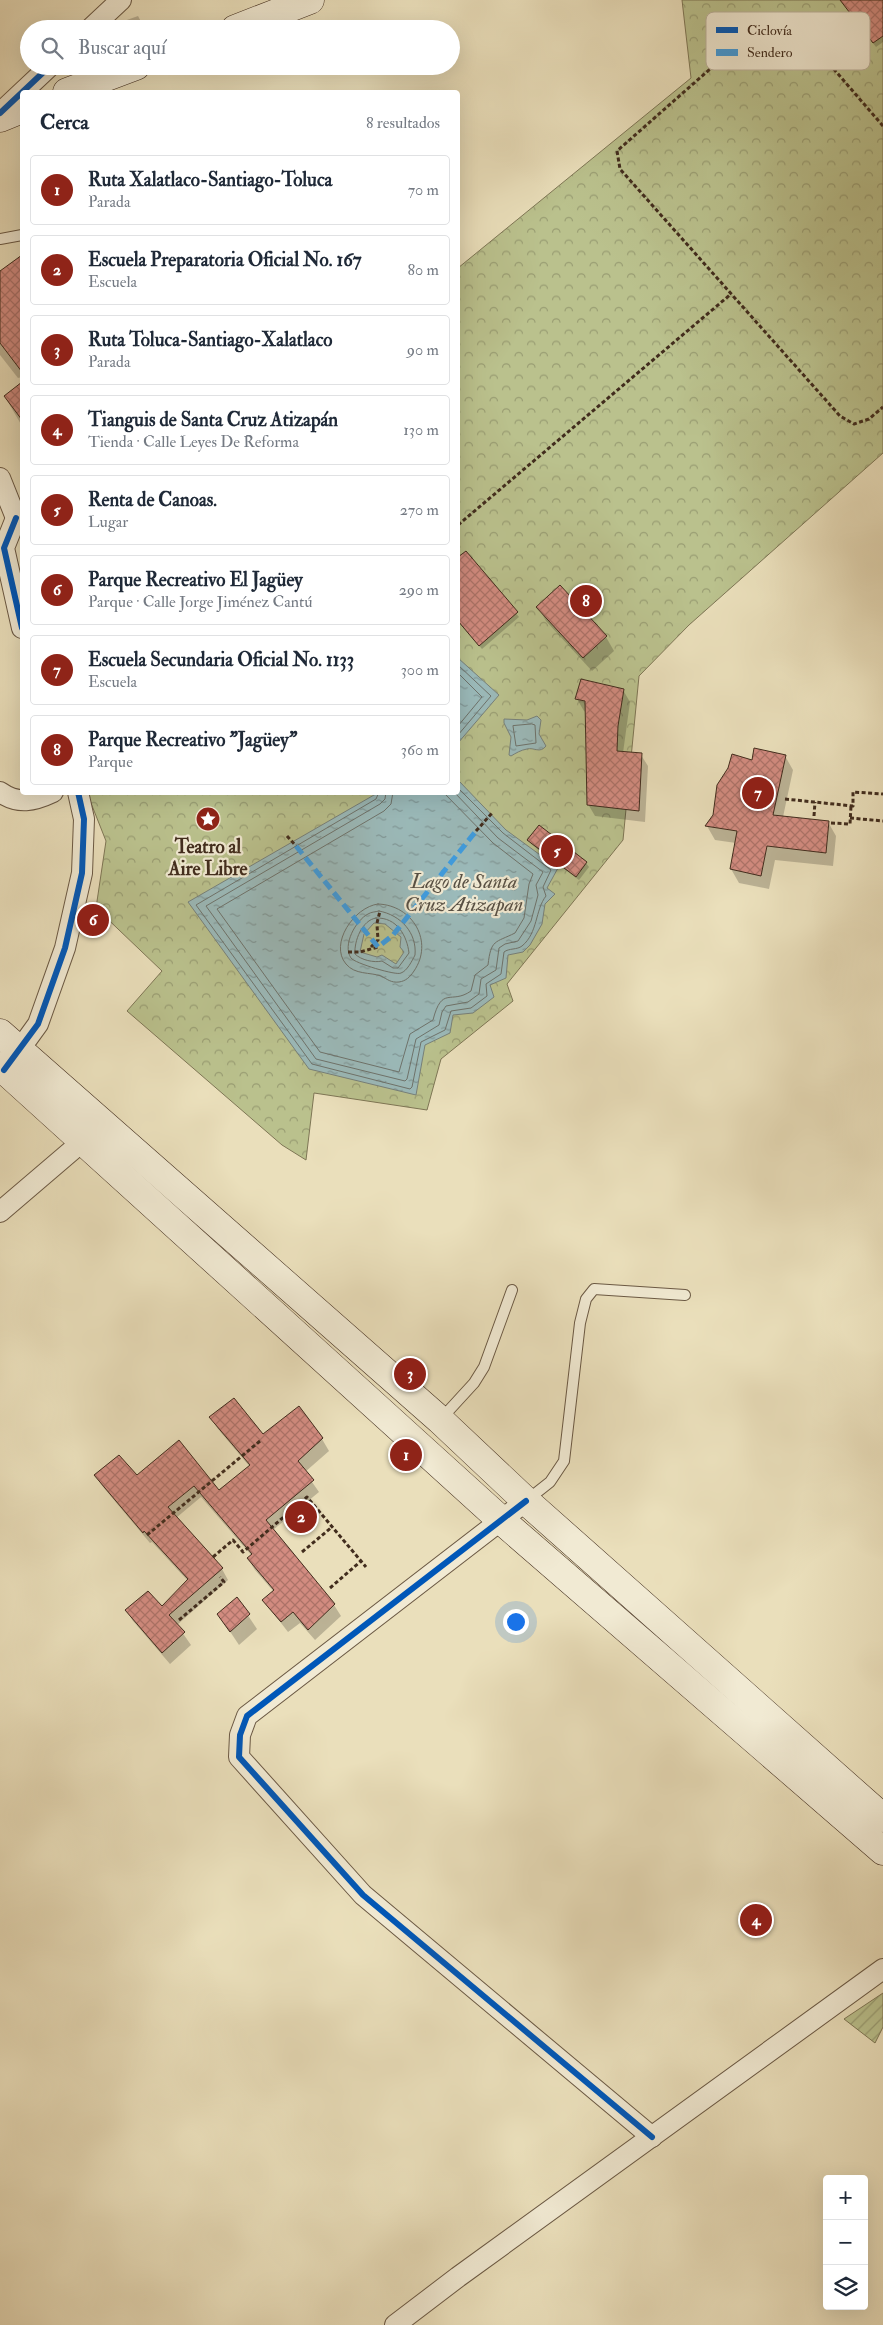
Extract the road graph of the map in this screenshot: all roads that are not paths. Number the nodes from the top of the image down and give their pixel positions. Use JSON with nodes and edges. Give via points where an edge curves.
{"nodes":[{"id":1,"x":121,"y":0,"type":"edge"},
{"id":2,"x":310,"y":0,"type":"edge"},
{"id":3,"x":100,"y":20,"type":"edge"},
{"id":4,"x":258,"y":20,"type":"edge"},
{"id":5,"x":40,"y":75,"type":"edge"},
{"id":6,"x":112,"y":75,"type":"edge"},
{"id":7,"x":24,"y":90,"type":"edge"},
{"id":8,"x":72,"y":90,"type":"edge"},
{"id":9,"x":20,"y":94,"type":"edge"},
{"id":10,"x":20,"y":111,"type":"edge"},
{"id":11,"x":0,"y":113,"type":"edge"},
{"id":12,"x":0,"y":118,"type":"edge"},
{"id":13,"x":20,"y":235,"type":"edge"},
{"id":14,"x":0,"y":239,"type":"edge"},
{"id":15,"x":0,"y":478,"type":"edge"},
{"id":16,"x":19,"y":522,"type":"edge"},
{"id":17,"x":9,"y":546,"type":"edge"},
{"id":18,"x":20,"y":615,"type":"edge"},
{"id":19,"x":0,"y":792,"type":"edge"},
{"id":20,"x":44,"y":795,"type":"edge"},
{"id":21,"x":79,"y":795,"type":"edge"},
{"id":22,"x":0,"y":1033,"type":"edge"},
{"id":23,"x":8,"y":1062,"type":"edge"},
{"id":24,"x":83,"y":1141,"type":"junction"},
{"id":25,"x":0,"y":1212,"type":"edge"},
{"id":26,"x":512,"y":1290,"type":"dead end"},
{"id":27,"x":685,"y":1295,"type":"dead end"},
{"id":28,"x":440,"y":1420,"type":"junction"},
{"id":29,"x":526,"y":1501,"type":"junction"},
{"id":30,"x":502,"y":1521,"type":"junction"},
{"id":31,"x":883,"y":1818,"type":"edge"},
{"id":32,"x":883,"y":1851,"type":"edge"},
{"id":33,"x":883,"y":1969,"type":"edge"},
{"id":34,"x":652,"y":2137,"type":"junction"},
{"id":35,"x":396,"y":2325,"type":"edge"}],
"edges":[{"from":1,"to":3,"type":"street"},
{"from":2,"to":4,"type":"main road"},
{"from":5,"to":7,"type":"street"},
{"from":6,"to":8,"type":"main road"},
{"from":9,"to":11,"type":"street"},
{"from":10,"to":12,"type":"main road"},
{"from":13,"to":14,"type":"lane"},
{"from":15,"to":16,"type":"street"},
{"from":16,"to":17,"type":"street"},
{"from":17,"to":18,"type":"street"},
{"from":19,"to":20,"type":"street","via":[[16,801]]},
{"from":21,"to":23,"type":"street","via":[[84,819],[82,873],[66,948],[38,1024]]},
{"from":22,"to":23,"type":"main road"},
{"from":23,"to":24,"type":"main road"},
{"from":23,"to":28,"type":"main road"},
{"from":24,"to":25,"type":"street"},
{"from":24,"to":30,"type":"main road"},
{"from":26,"to":28,"type":"lane","via":[[484,1367],[474,1383]]},
{"from":27,"to":29,"type":"lane","via":[[594,1289],[586,1299],[580,1323],[564,1461],[550,1482]]},
{"from":28,"to":29,"type":"main road"},
{"from":29,"to":30,"type":"street"},
{"from":29,"to":31,"type":"main road"},
{"from":30,"to":32,"type":"main road"},
{"from":30,"to":34,"type":"street","via":[[248,1716],[240,1735],[239,1757],[363,1895]]},
{"from":33,"to":34,"type":"street"},
{"from":34,"to":35,"type":"street"}]}
